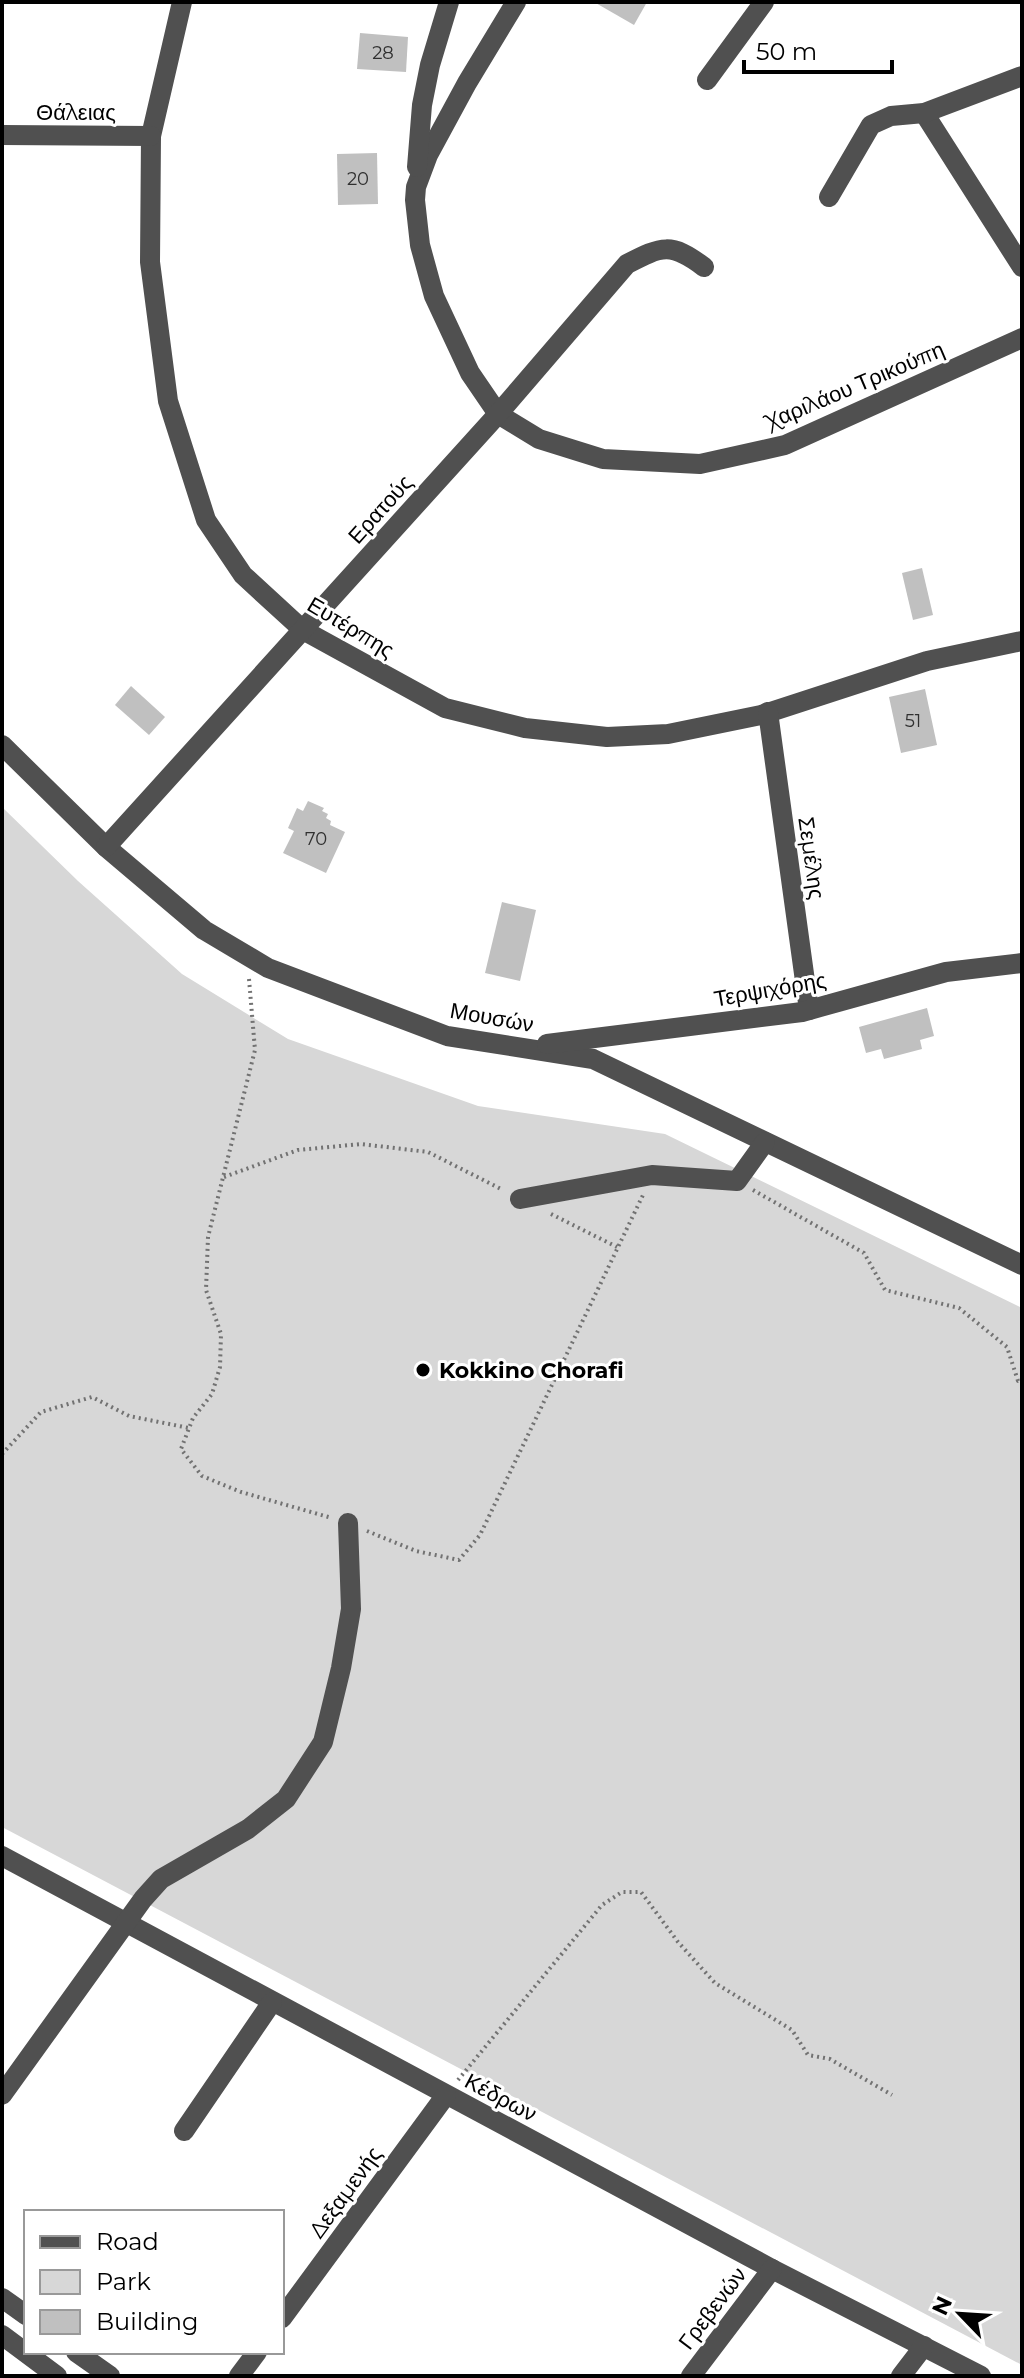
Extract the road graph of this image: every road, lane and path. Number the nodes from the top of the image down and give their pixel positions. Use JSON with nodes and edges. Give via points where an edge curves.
{"nodes":[{"id":1,"x":182,"y":2,"type":"edge"},
{"id":2,"x":449,"y":2,"type":"edge"},
{"id":3,"x":516,"y":2,"type":"edge"},
{"id":4,"x":764,"y":2,"type":"edge"},
{"id":5,"x":1022,"y":76,"type":"edge"},
{"id":6,"x":707,"y":80,"type":"dead end"},
{"id":7,"x":924,"y":113,"type":"junction"},
{"id":8,"x":2,"y":135,"type":"edge"},
{"id":9,"x":151,"y":136,"type":"junction"},
{"id":10,"x":416,"y":187,"type":"junction"},
{"id":11,"x":829,"y":197,"type":"dead end"},
{"id":12,"x":704,"y":267,"type":"dead end"},
{"id":13,"x":1022,"y":267,"type":"edge"},
{"id":14,"x":1022,"y":338,"type":"edge"},
{"id":15,"x":498,"y":414,"type":"junction"},
{"id":16,"x":303,"y":630,"type":"junction"},
{"id":17,"x":1022,"y":641,"type":"edge"},
{"id":18,"x":768,"y":712,"type":"junction"},
{"id":19,"x":2,"y":745,"type":"edge"},
{"id":20,"x":106,"y":847,"type":"junction"},
{"id":21,"x":247,"y":956,"type":"junction"},
{"id":22,"x":1022,"y":963,"type":"edge"},
{"id":23,"x":809,"y":1010,"type":"junction"},
{"id":24,"x":523,"y":1047,"type":"joint"},
{"id":25,"x":596,"y":1049,"type":"junction"},
{"id":26,"x":765,"y":1142,"type":"junction"},
{"id":27,"x":652,"y":1175,"type":"junction"},
{"id":28,"x":224,"y":1177,"type":"junction"},
{"id":29,"x":737,"y":1181,"type":"junction"},
{"id":30,"x":520,"y":1199,"type":"junction"},
{"id":31,"x":617,"y":1247,"type":"junction"},
{"id":32,"x":1022,"y":1265,"type":"edge"},
{"id":33,"x":1022,"y":1380,"type":"edge"},
{"id":34,"x":189,"y":1428,"type":"junction"},
{"id":35,"x":2,"y":1454,"type":"edge"},
{"id":36,"x":348,"y":1523,"type":"junction"},
{"id":37,"x":2,"y":1856,"type":"edge"},
{"id":38,"x":127,"y":1923,"type":"junction"},
{"id":39,"x":272,"y":2002,"type":"junction"},
{"id":40,"x":2,"y":2095,"type":"edge"},
{"id":41,"x":446,"y":2095,"type":"junction"},
{"id":42,"x":892,"y":2095,"type":"dead end"},
{"id":43,"x":184,"y":2131,"type":"dead end"},
{"id":44,"x":772,"y":2269,"type":"junction"},
{"id":45,"x":2,"y":2298,"type":"edge"},
{"id":46,"x":24,"y":2314,"type":"edge"},
{"id":47,"x":284,"y":2315,"type":"edge"},
{"id":48,"x":2,"y":2335,"type":"edge"},
{"id":49,"x":924,"y":2346,"type":"junction"},
{"id":50,"x":24,"y":2351,"type":"edge"},
{"id":51,"x":27,"y":2354,"type":"edge"},
{"id":52,"x":79,"y":2354,"type":"edge"},
{"id":53,"x":256,"y":2354,"type":"edge"},
{"id":54,"x":57,"y":2376,"type":"edge"},
{"id":55,"x":110,"y":2376,"type":"edge"},
{"id":56,"x":239,"y":2376,"type":"edge"},
{"id":57,"x":691,"y":2376,"type":"edge"},
{"id":58,"x":901,"y":2376,"type":"edge"},
{"id":59,"x":981,"y":2376,"type":"edge"}],
"edges":[{"from":1,"to":9,"type":"street","name":"Ευτέρπης"},
{"from":2,"to":10,"type":"street","via":[[422,105]]},
{"from":3,"to":10,"type":"street","name":"Χαριλάου Τρικούπη","via":[[445,122]]},
{"from":4,"to":6,"type":"street"},
{"from":5,"to":7,"type":"street"},
{"from":7,"to":11,"type":"street","via":[[891,116],[871,125]]},
{"from":7,"to":13,"type":"street"},
{"from":8,"to":9,"type":"street","name":"Θάλειας"},
{"from":9,"to":16,"type":"street","name":"Ευτέρπης","via":[[150,262],[168,401],[206,520],[243,575]]},
{"from":10,"to":15,"type":"street","name":"Χαριλάου Τρικούπη","via":[[420,245],[434,296],[470,373]]},
{"from":12,"to":15,"type":"street","name":"Ερατούς","via":[[684,251],[656,249],[627,264]]},
{"from":14,"to":15,"type":"street","name":"Χαριλάου Τρικούπη","via":[[785,445],[700,464],[603,459],[539,439]]},
{"from":15,"to":16,"type":"street","name":"Ερατούς"},
{"from":16,"to":18,"type":"street","name":"Ευτέρπης","via":[[445,708],[525,728],[607,737],[668,734]]},
{"from":16,"to":20,"type":"street","name":"Ερατούς"},
{"from":17,"to":18,"type":"street","name":"Ευτέρπης","via":[[927,661]]},
{"from":18,"to":23,"type":"street","name":"Σεμέλης"},
{"from":19,"to":20,"type":"street","name":"Μουσών"},
{"from":20,"to":21,"type":"street","name":"Μουσών","via":[[204,930]]},
{"from":21,"to":24,"type":"street","name":"Μουσών","via":[[281,974],[447,1036]]},
{"from":21,"to":28,"type":"path","via":[[255,1050]]},
{"from":22,"to":23,"type":"street","name":"Τερψιχόρης","via":[[946,972]]},
{"from":23,"to":25,"type":"street","name":"Τερψιχόρης"},
{"from":24,"to":25,"type":"street","name":"Τερψιχόρης"},
{"from":25,"to":26,"type":"street"},
{"from":26,"to":29,"type":"street"},
{"from":26,"to":32,"type":"street"},
{"from":27,"to":29,"type":"street"},
{"from":27,"to":30,"type":"street"},
{"from":27,"to":31,"type":"path"},
{"from":28,"to":30,"type":"path","via":[[298,1150],[361,1144],[428,1152]]},
{"from":28,"to":34,"type":"path","via":[[208,1237],[206,1290],[221,1334],[220,1367],[212,1394]]},
{"from":29,"to":33,"type":"path","via":[[864,1253],[885,1290],[959,1308],[1007,1347],[1018,1381]]},
{"from":30,"to":31,"type":"path"},
{"from":31,"to":36,"type":"path","via":[[480,1535],[459,1560],[416,1551]]},
{"from":34,"to":35,"type":"path","via":[[129,1416],[92,1397],[41,1412]]},
{"from":34,"to":36,"type":"path","via":[[181,1449],[202,1476]]},
{"from":36,"to":38,"type":"street","via":[[351,1609],[323,1742],[286,1799],[248,1829],[161,1879]]},
{"from":37,"to":38,"type":"street","name":"Κέδρων"},
{"from":38,"to":39,"type":"street","name":"Κέδρων"},
{"from":38,"to":40,"type":"street"},
{"from":39,"to":41,"type":"street","name":"Κέδρων"},
{"from":39,"to":43,"type":"street"},
{"from":41,"to":42,"type":"path","via":[[602,1905],[622,1892],[641,1892],[715,1983],[792,2030],[808,2055],[830,2059]]},
{"from":41,"to":44,"type":"street","name":"Κέδρων"},
{"from":41,"to":47,"type":"street","name":"Δεξαμενής"},
{"from":44,"to":49,"type":"street","name":"Κέδρων"},
{"from":44,"to":57,"type":"street","name":"Γρεβενών"},
{"from":45,"to":46,"type":"street"},
{"from":48,"to":50,"type":"street"},
{"from":49,"to":58,"type":"street"},
{"from":49,"to":59,"type":"street","name":"Κέδρων"},
{"from":51,"to":54,"type":"street"},
{"from":52,"to":55,"type":"street"},
{"from":53,"to":56,"type":"street"}]}
